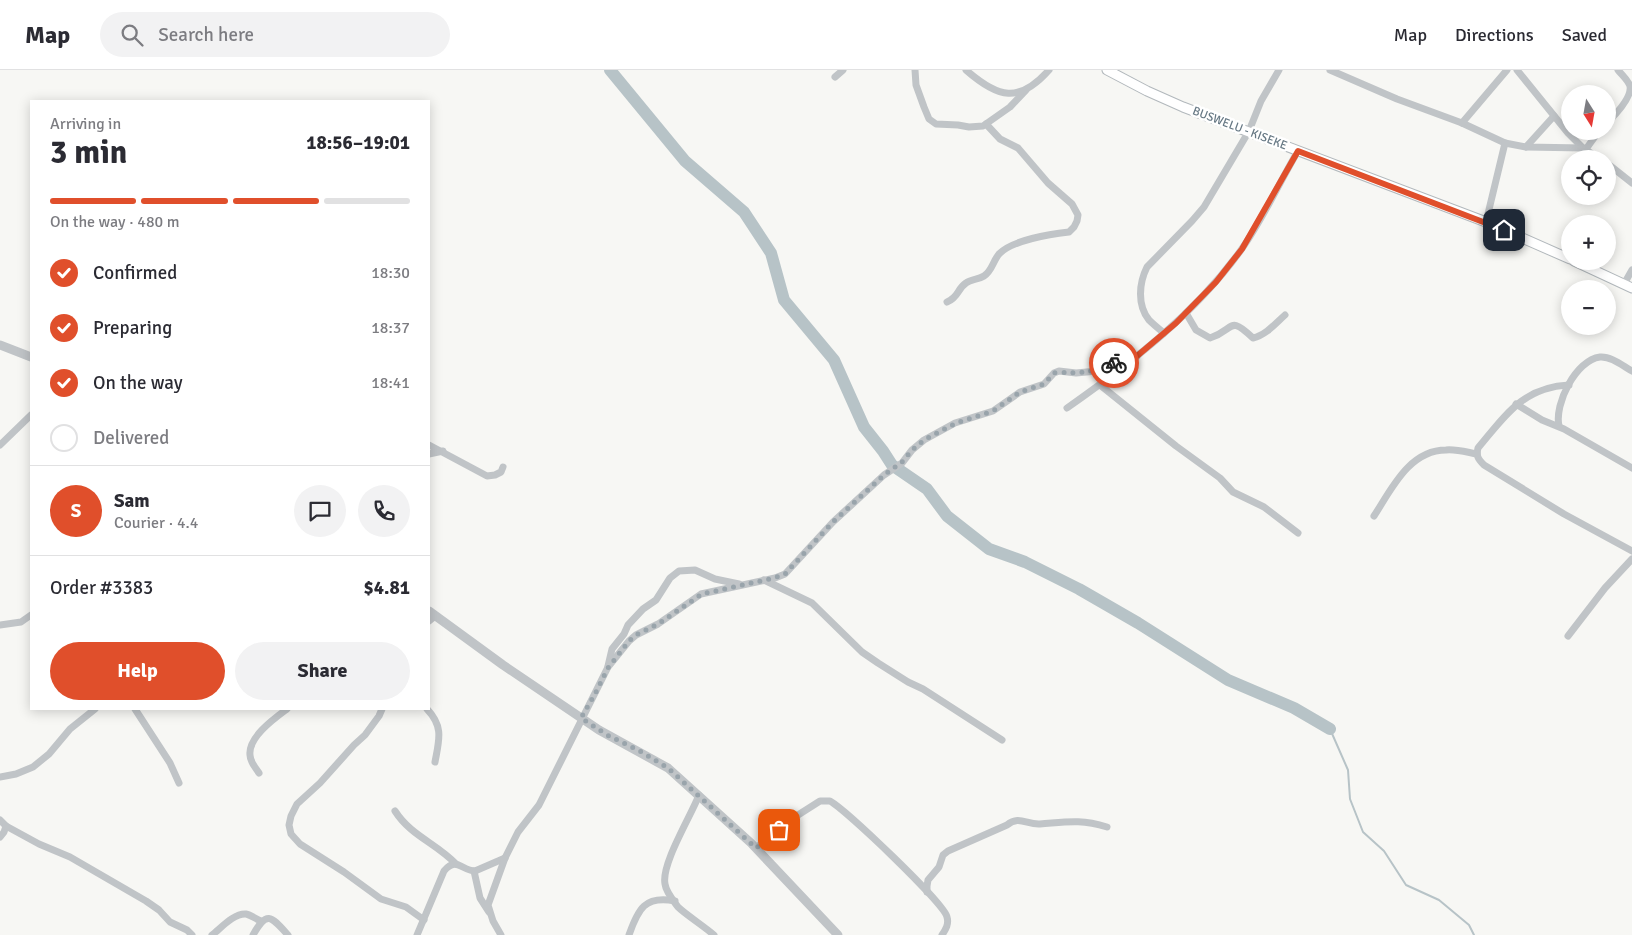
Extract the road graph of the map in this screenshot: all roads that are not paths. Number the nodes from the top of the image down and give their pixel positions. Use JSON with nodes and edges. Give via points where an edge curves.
{"nodes":[{"id":1,"x":842,"y":70,"type":"edge"},
{"id":2,"x":915,"y":70,"type":"edge"},
{"id":3,"x":966,"y":70,"type":"edge"},
{"id":4,"x":1049,"y":70,"type":"edge"},
{"id":5,"x":1107,"y":70,"type":"edge"},
{"id":6,"x":1280,"y":70,"type":"edge"},
{"id":7,"x":1330,"y":70,"type":"edge"},
{"id":8,"x":1507,"y":70,"type":"edge"},
{"id":9,"x":1517,"y":70,"type":"edge"},
{"id":10,"x":1618,"y":70,"type":"edge"},
{"id":11,"x":1122,"y":74,"type":"edge"},
{"id":12,"x":835,"y":77,"type":"dead end"},
{"id":13,"x":1026,"y":90,"type":"junction"},
{"id":14,"x":1616,"y":114,"type":"edge"},
{"id":15,"x":1554,"y":116,"type":"junction"},
{"id":16,"x":1462,"y":123,"type":"junction"},
{"id":17,"x":986,"y":124,"type":"junction"},
{"id":18,"x":1249,"y":131,"type":"junction"},
{"id":19,"x":1592,"y":140,"type":"edge"},
{"id":20,"x":1505,"y":143,"type":"junction"},
{"id":21,"x":1526,"y":147,"type":"junction"},
{"id":22,"x":1585,"y":149,"type":"junction"},
{"id":23,"x":1298,"y":151,"type":"junction"},
{"id":24,"x":1616,"y":170,"type":"edge"},
{"id":25,"x":1632,"y":182,"type":"edge"},
{"id":26,"x":1486,"y":222,"type":"junction"},
{"id":27,"x":1561,"y":255,"type":"edge"},
{"id":28,"x":1593,"y":270,"type":"edge"},
{"id":29,"x":1632,"y":270,"type":"edge"},
{"id":30,"x":1628,"y":286,"type":"edge"},
{"id":31,"x":947,"y":302,"type":"dead end"},
{"id":32,"x":1186,"y":313,"type":"junction"},
{"id":33,"x":1285,"y":315,"type":"dead end"},
{"id":34,"x":1164,"y":333,"type":"junction"},
{"id":35,"x":0,"y":345,"type":"edge"},
{"id":36,"x":1137,"y":356,"type":"junction"},
{"id":37,"x":30,"y":357,"type":"edge"},
{"id":38,"x":1632,"y":371,"type":"edge"},
{"id":39,"x":1100,"y":384,"type":"junction"},
{"id":40,"x":1569,"y":385,"type":"junction"},
{"id":41,"x":1516,"y":404,"type":"junction"},
{"id":42,"x":1067,"y":408,"type":"dead end"},
{"id":43,"x":30,"y":416,"type":"edge"},
{"id":44,"x":1559,"y":426,"type":"junction"},
{"id":45,"x":0,"y":445,"type":"edge"},
{"id":46,"x":430,"y":445,"type":"edge"},
{"id":47,"x":443,"y":451,"type":"junction"},
{"id":48,"x":430,"y":454,"type":"edge"},
{"id":49,"x":1477,"y":454,"type":"junction"},
{"id":50,"x":503,"y":467,"type":"dead end"},
{"id":51,"x":1632,"y":468,"type":"edge"},
{"id":52,"x":1374,"y":516,"type":"dead end"},
{"id":53,"x":1298,"y":533,"type":"dead end"},
{"id":54,"x":1632,"y":551,"type":"edge"},
{"id":55,"x":1632,"y":559,"type":"edge"},
{"id":56,"x":764,"y":580,"type":"junction"},
{"id":57,"x":744,"y":585,"type":"junction"},
{"id":58,"x":30,"y":616,"type":"edge"},
{"id":59,"x":431,"y":616,"type":"edge"},
{"id":60,"x":0,"y":625,"type":"edge"},
{"id":61,"x":1568,"y":636,"type":"dead end"},
{"id":62,"x":608,"y":668,"type":"junction"},
{"id":63,"x":94,"y":710,"type":"edge"},
{"id":64,"x":136,"y":710,"type":"edge"},
{"id":65,"x":287,"y":710,"type":"edge"},
{"id":66,"x":382,"y":710,"type":"edge"},
{"id":67,"x":428,"y":710,"type":"edge"},
{"id":68,"x":581,"y":718,"type":"junction"},
{"id":69,"x":1002,"y":740,"type":"dead end"},
{"id":70,"x":436,"y":762,"type":"dead end"},
{"id":71,"x":259,"y":773,"type":"dead end"},
{"id":72,"x":0,"y":777,"type":"edge"},
{"id":73,"x":179,"y":783,"type":"dead end"},
{"id":74,"x":699,"y":796,"type":"junction"},
{"id":75,"x":395,"y":811,"type":"dead end"},
{"id":76,"x":0,"y":820,"type":"edge"},
{"id":77,"x":6,"y":826,"type":"junction"},
{"id":78,"x":1107,"y":827,"type":"dead end"},
{"id":79,"x":0,"y":837,"type":"edge"},
{"id":80,"x":756,"y":848,"type":"junction"},
{"id":81,"x":505,"y":858,"type":"junction"},
{"id":82,"x":456,"y":864,"type":"junction"},
{"id":83,"x":474,"y":872,"type":"junction"},
{"id":84,"x":927,"y":892,"type":"junction"},
{"id":85,"x":675,"y":901,"type":"junction"},
{"id":86,"x":489,"y":912,"type":"junction"},
{"id":87,"x":424,"y":920,"type":"junction"},
{"id":88,"x":260,"y":921,"type":"junction"},
{"id":89,"x":192,"y":935,"type":"edge"},
{"id":90,"x":212,"y":935,"type":"edge"},
{"id":91,"x":253,"y":935,"type":"edge"},
{"id":92,"x":288,"y":935,"type":"edge"},
{"id":93,"x":417,"y":935,"type":"edge"},
{"id":94,"x":501,"y":935,"type":"edge"},
{"id":95,"x":629,"y":935,"type":"edge"},
{"id":96,"x":714,"y":935,"type":"edge"},
{"id":97,"x":838,"y":935,"type":"edge"},
{"id":98,"x":942,"y":935,"type":"edge"}],
"edges":[{"from":1,"to":12,"type":"street"},
{"from":2,"to":17,"type":"street","via":[[916,85],[932,123],[969,127]]},
{"from":3,"to":13,"type":"street","via":[[998,92]]},
{"from":4,"to":13,"type":"street"},
{"from":5,"to":11,"type":"main road","name":"BUSWELU - KISEKE"},
{"from":6,"to":18,"type":"street","via":[[1261,101]]},
{"from":7,"to":16,"type":"street"},
{"from":8,"to":16,"type":"street"},
{"from":9,"to":15,"type":"street"},
{"from":10,"to":14,"type":"street","via":[[1631,91]]},
{"from":11,"to":18,"type":"main road","name":"BUSWELU - KISEKE","via":[[1183,106]]},
{"from":13,"to":17,"type":"street"},
{"from":15,"to":21,"type":"street"},
{"from":15,"to":22,"type":"street"},
{"from":16,"to":20,"type":"street"},
{"from":17,"to":31,"type":"street","via":[[1000,139],[1018,148],[1048,183],[1072,204],[1078,215],[1077,221],[1069,232],[1018,243],[1006,249],[984,276],[964,284],[957,296]]},
{"from":18,"to":23,"type":"main road","name":"BUSWELU - KISEKE"},
{"from":18,"to":34,"type":"street","via":[[1204,207],[1147,267],[1143,276],[1140,297],[1145,314]]},
{"from":19,"to":22,"type":"street"},
{"from":20,"to":21,"type":"street"},
{"from":20,"to":26,"type":"street"},
{"from":21,"to":22,"type":"street"},
{"from":23,"to":26,"type":"main road","name":"BUSWELU - KISEKE"},
{"from":23,"to":32,"type":"street","via":[[1242,249]]},
{"from":24,"to":25,"type":"street"},
{"from":26,"to":27,"type":"main road","name":"BUSWELU - KISEKE"},
{"from":28,"to":30,"type":"main road"},
{"from":29,"to":30,"type":"street"},
{"from":32,"to":33,"type":"street","via":[[1196,330],[1210,338],[1236,325],[1253,338],[1258,337]]},
{"from":32,"to":34,"type":"street"},
{"from":34,"to":36,"type":"street"},
{"from":35,"to":37,"type":"street"},
{"from":36,"to":39,"type":"street"},
{"from":36,"to":56,"type":"street","via":[[1098,371],[1054,373],[1044,384],[1020,392],[993,411],[956,423],[924,440],[833,522],[785,574]]},
{"from":38,"to":40,"type":"street","via":[[1608,358],[1592,359]]},
{"from":39,"to":42,"type":"street"},
{"from":39,"to":53,"type":"street","via":[[1220,478],[1233,492],[1264,507]]},
{"from":40,"to":41,"type":"street","via":[[1546,388]]},
{"from":40,"to":44,"type":"street","via":[[1557,416]]},
{"from":41,"to":44,"type":"street"},
{"from":41,"to":49,"type":"street","via":[[1478,448]]},
{"from":43,"to":45,"type":"street"},
{"from":44,"to":51,"type":"street"},
{"from":46,"to":47,"type":"street"},
{"from":47,"to":48,"type":"street"},
{"from":47,"to":50,"type":"street","via":[[487,476],[501,472]]},
{"from":49,"to":52,"type":"street","via":[[1443,449],[1414,462],[1400,474]]},
{"from":49,"to":54,"type":"street","via":[[1484,465]]},
{"from":55,"to":61,"type":"street","via":[[1604,588]]},
{"from":56,"to":57,"type":"street"},
{"from":56,"to":69,"type":"street","via":[[812,603],[878,664]]},
{"from":57,"to":62,"type":"street","via":[[708,591],[696,597],[636,635]]},
{"from":57,"to":62,"type":"street","via":[[725,582],[695,570],[679,571],[670,578],[656,600],[642,609],[628,625],[612,649]]},
{"from":58,"to":60,"type":"street","via":[[21,622]]},
{"from":59,"to":68,"type":"street"},
{"from":62,"to":68,"type":"street"},
{"from":63,"to":72,"type":"street","via":[[33,767]]},
{"from":64,"to":73,"type":"street"},
{"from":65,"to":71,"type":"street","via":[[262,729],[250,747],[251,760]]},
{"from":66,"to":87,"type":"street","via":[[365,735],[297,804],[291,816],[291,834],[300,844],[381,899],[406,907]]},
{"from":67,"to":70,"type":"street","via":[[438,724]]},
{"from":68,"to":74,"type":"street","via":[[668,768]]},
{"from":68,"to":81,"type":"street","via":[[578,730],[538,805],[518,832]]},
{"from":74,"to":80,"type":"street"},
{"from":74,"to":85,"type":"street","via":[[664,876],[668,892]]},
{"from":75,"to":82,"type":"street","via":[[412,831]]},
{"from":76,"to":77,"type":"street"},
{"from":77,"to":79,"type":"street"},
{"from":77,"to":89,"type":"street","via":[[70,856],[146,901],[170,922]]},
{"from":78,"to":84,"type":"street","via":[[1082,821],[1038,824],[1018,819],[1011,821],[944,855],[928,880]]},
{"from":80,"to":84,"type":"street","via":[[820,801],[830,802],[900,862]]},
{"from":80,"to":97,"type":"street"},
{"from":81,"to":83,"type":"street"},
{"from":81,"to":86,"type":"street","via":[[490,898]]},
{"from":82,"to":83,"type":"street"},
{"from":82,"to":87,"type":"street","via":[[449,865],[444,871]]},
{"from":83,"to":86,"type":"street","via":[[480,898]]},
{"from":84,"to":98,"type":"street","via":[[947,915],[948,926]]},
{"from":85,"to":95,"type":"street","via":[[663,899],[645,904],[638,911]]},
{"from":85,"to":96,"type":"street","via":[[679,908]]},
{"from":86,"to":94,"type":"street"},
{"from":87,"to":93,"type":"street"},
{"from":88,"to":90,"type":"street","via":[[248,914],[242,915]]},
{"from":88,"to":91,"type":"street"},
{"from":88,"to":92,"type":"street","via":[[268,919],[277,923]]}]}
